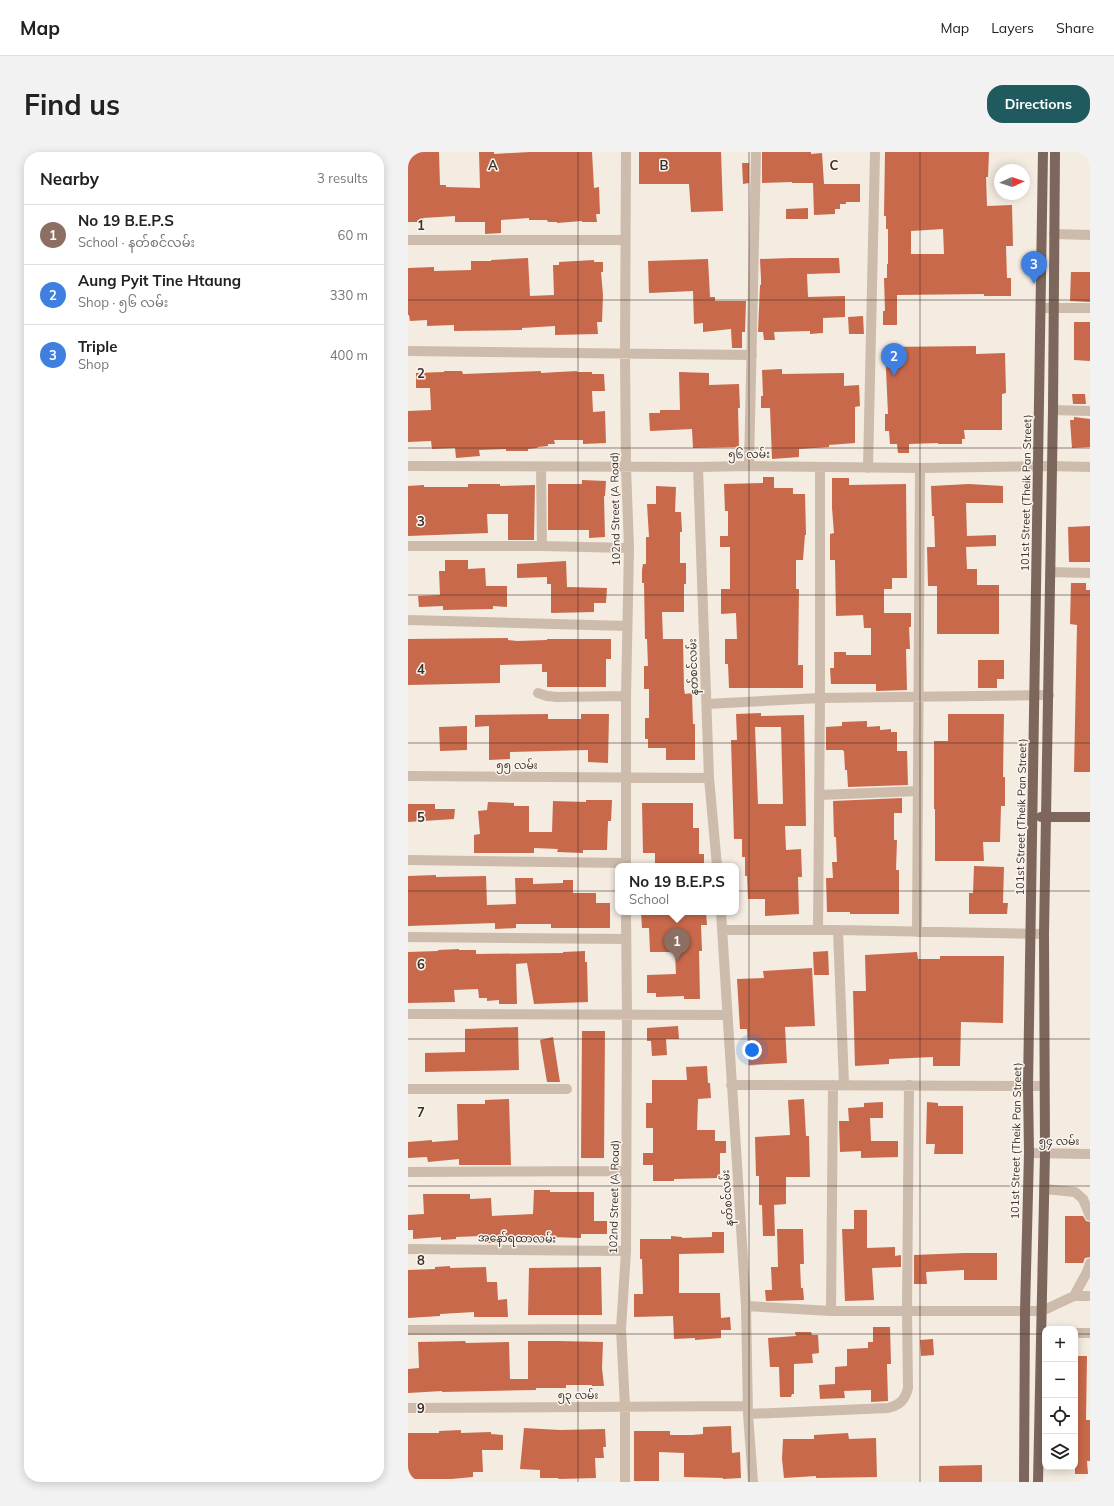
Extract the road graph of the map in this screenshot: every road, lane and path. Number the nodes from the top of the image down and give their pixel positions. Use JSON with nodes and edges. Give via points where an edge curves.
{"nodes":[{"id":1,"x":626,"y":152,"type":"edge"},
{"id":2,"x":756,"y":152,"type":"edge"},
{"id":3,"x":875,"y":152,"type":"edge"},
{"id":4,"x":1043,"y":152,"type":"edge"},
{"id":5,"x":1055,"y":152,"type":"edge"},
{"id":6,"x":1054,"y":234,"type":"junction"},
{"id":7,"x":1090,"y":235,"type":"edge"},
{"id":8,"x":408,"y":240,"type":"edge"},
{"id":9,"x":625,"y":240,"type":"junction"},
{"id":10,"x":1041,"y":308,"type":"junction"},
{"id":11,"x":1090,"y":308,"type":"edge"},
{"id":12,"x":1053,"y":309,"type":"junction"},
{"id":13,"x":408,"y":351,"type":"edge"},
{"id":14,"x":625,"y":354,"type":"junction"},
{"id":15,"x":752,"y":355,"type":"junction"},
{"id":16,"x":1053,"y":410,"type":"junction"},
{"id":17,"x":1090,"y":411,"type":"edge"},
{"id":18,"x":408,"y":466,"type":"edge"},
{"id":19,"x":749,"y":466,"type":"junction"},
{"id":20,"x":1039,"y":466,"type":"junction"},
{"id":21,"x":1051,"y":466,"type":"junction"},
{"id":22,"x":541,"y":467,"type":"junction"},
{"id":23,"x":626,"y":467,"type":"junction"},
{"id":24,"x":698,"y":467,"type":"junction"},
{"id":25,"x":820,"y":467,"type":"junction"},
{"id":26,"x":1090,"y":467,"type":"edge"},
{"id":27,"x":868,"y":468,"type":"junction"},
{"id":28,"x":920,"y":468,"type":"junction"},
{"id":29,"x":408,"y":546,"type":"edge"},
{"id":30,"x":542,"y":546,"type":"junction"},
{"id":31,"x":629,"y":548,"type":"junction"},
{"id":32,"x":1050,"y":572,"type":"junction"},
{"id":33,"x":1090,"y":573,"type":"edge"},
{"id":34,"x":408,"y":620,"type":"edge"},
{"id":35,"x":627,"y":626,"type":"junction"},
{"id":36,"x":538,"y":693,"type":"dead end"},
{"id":37,"x":1049,"y":695,"type":"junction"},
{"id":38,"x":626,"y":696,"type":"junction"},
{"id":39,"x":1036,"y":696,"type":"junction"},
{"id":40,"x":919,"y":697,"type":"junction"},
{"id":41,"x":820,"y":698,"type":"junction"},
{"id":42,"x":707,"y":704,"type":"junction"},
{"id":43,"x":408,"y":776,"type":"edge"},
{"id":44,"x":626,"y":778,"type":"junction"},
{"id":45,"x":709,"y":778,"type":"junction"},
{"id":46,"x":918,"y":791,"type":"junction"},
{"id":47,"x":819,"y":795,"type":"junction"},
{"id":48,"x":1033,"y":817,"type":"junction"},
{"id":49,"x":1046,"y":817,"type":"junction"},
{"id":50,"x":1090,"y":817,"type":"edge"},
{"id":51,"x":408,"y":860,"type":"edge"},
{"id":52,"x":626,"y":863,"type":"edge"},
{"id":53,"x":717,"y":863,"type":"edge"},
{"id":54,"x":615,"y":865,"type":"edge"},
{"id":55,"x":626,"y":915,"type":"edge"},
{"id":56,"x":721,"y":915,"type":"edge"},
{"id":57,"x":722,"y":930,"type":"junction"},
{"id":58,"x":818,"y":930,"type":"junction"},
{"id":59,"x":838,"y":930,"type":"junction"},
{"id":60,"x":917,"y":932,"type":"junction"},
{"id":61,"x":1031,"y":934,"type":"junction"},
{"id":62,"x":1044,"y":934,"type":"junction"},
{"id":63,"x":408,"y":937,"type":"edge"},
{"id":64,"x":626,"y":939,"type":"junction"},
{"id":65,"x":408,"y":1014,"type":"edge"},
{"id":66,"x":627,"y":1014,"type":"junction"},
{"id":67,"x":727,"y":1015,"type":"junction"},
{"id":68,"x":731,"y":1085,"type":"junction"},
{"id":69,"x":833,"y":1085,"type":"junction"},
{"id":70,"x":844,"y":1085,"type":"junction"},
{"id":71,"x":909,"y":1086,"type":"junction"},
{"id":72,"x":1028,"y":1086,"type":"junction"},
{"id":73,"x":1044,"y":1086,"type":"junction"},
{"id":74,"x":408,"y":1089,"type":"edge"},
{"id":75,"x":567,"y":1089,"type":"dead end"},
{"id":76,"x":1029,"y":1153,"type":"junction"},
{"id":77,"x":1045,"y":1154,"type":"junction"},
{"id":78,"x":1090,"y":1154,"type":"edge"},
{"id":79,"x":626,"y":1171,"type":"junction"},
{"id":80,"x":408,"y":1172,"type":"edge"},
{"id":81,"x":1044,"y":1189,"type":"junction"},
{"id":82,"x":1090,"y":1216,"type":"edge"},
{"id":83,"x":408,"y":1249,"type":"edge"},
{"id":84,"x":626,"y":1251,"type":"junction"},
{"id":85,"x":1090,"y":1263,"type":"edge"},
{"id":86,"x":1074,"y":1296,"type":"junction"},
{"id":87,"x":1090,"y":1296,"type":"edge"},
{"id":88,"x":746,"y":1306,"type":"junction"},
{"id":89,"x":831,"y":1311,"type":"junction"},
{"id":90,"x":907,"y":1311,"type":"junction"},
{"id":91,"x":1024,"y":1311,"type":"junction"},
{"id":92,"x":1042,"y":1311,"type":"junction"},
{"id":93,"x":1043,"y":1326,"type":"edge"},
{"id":94,"x":621,"y":1329,"type":"junction"},
{"id":95,"x":408,"y":1330,"type":"edge"},
{"id":96,"x":1078,"y":1333,"type":"edge"},
{"id":97,"x":1090,"y":1333,"type":"edge"},
{"id":98,"x":1042,"y":1362,"type":"edge"},
{"id":99,"x":625,"y":1407,"type":"junction"},
{"id":100,"x":408,"y":1408,"type":"edge"},
{"id":101,"x":747,"y":1410,"type":"junction"},
{"id":102,"x":625,"y":1482,"type":"edge"},
{"id":103,"x":753,"y":1482,"type":"edge"},
{"id":104,"x":1024,"y":1482,"type":"edge"},
{"id":105,"x":1038,"y":1482,"type":"edge"}],
"edges":[{"from":1,"to":9,"type":"street","name":"102nd Street (A Road)"},
{"from":2,"to":15,"type":"street"},
{"from":3,"to":27,"type":"street"},
{"from":4,"to":10,"type":"main road","name":"101st Street (Theik Pan Street)"},
{"from":5,"to":6,"type":"main road"},
{"from":6,"to":7,"type":"street"},
{"from":6,"to":12,"type":"main road"},
{"from":8,"to":9,"type":"street"},
{"from":9,"to":14,"type":"street","name":"102nd Street (A Road)"},
{"from":10,"to":12,"type":"street"},
{"from":10,"to":20,"type":"main road","name":"101st Street (Theik Pan Street)"},
{"from":11,"to":12,"type":"street"},
{"from":12,"to":16,"type":"main road"},
{"from":13,"to":14,"type":"street"},
{"from":14,"to":15,"type":"street"},
{"from":14,"to":23,"type":"street","name":"102nd Street (A Road)"},
{"from":15,"to":19,"type":"street"},
{"from":16,"to":17,"type":"street"},
{"from":16,"to":21,"type":"main road"},
{"from":18,"to":22,"type":"street","name":"၅၆ လမ်း"},
{"from":19,"to":24,"type":"street","name":"၅၆ လမ်း"},
{"from":19,"to":25,"type":"street","name":"၅၆ လမ်း"},
{"from":20,"to":21,"type":"street","name":"၅၆ လမ်း"},
{"from":20,"to":28,"type":"street","name":"၅၆ လမ်း"},
{"from":20,"to":39,"type":"main road","name":"101st Street (Theik Pan Street)"},
{"from":21,"to":26,"type":"street","name":"၅၆ လမ်း"},
{"from":21,"to":32,"type":"main road"},
{"from":22,"to":23,"type":"street","name":"၅၆ လမ်း"},
{"from":22,"to":30,"type":"street"},
{"from":23,"to":24,"type":"street","name":"၅၆ လမ်း"},
{"from":23,"to":31,"type":"street","name":"102nd Street (A Road)"},
{"from":24,"to":42,"type":"street","name":"နတ်စင်လမ်း"},
{"from":25,"to":27,"type":"street","name":"၅၆ လမ်း"},
{"from":25,"to":41,"type":"street"},
{"from":27,"to":28,"type":"street","name":"၅၆ လမ်း"},
{"from":28,"to":40,"type":"street"},
{"from":29,"to":30,"type":"street"},
{"from":30,"to":31,"type":"street"},
{"from":31,"to":35,"type":"street","name":"102nd Street (A Road)"},
{"from":32,"to":33,"type":"street"},
{"from":32,"to":37,"type":"main road"},
{"from":34,"to":35,"type":"street"},
{"from":35,"to":38,"type":"street","name":"102nd Street (A Road)"},
{"from":36,"to":38,"type":"street","via":[[552,697]]},
{"from":37,"to":39,"type":"street"},
{"from":37,"to":49,"type":"main road"},
{"from":38,"to":44,"type":"street","name":"102nd Street (A Road)"},
{"from":39,"to":40,"type":"street"},
{"from":39,"to":48,"type":"main road","name":"101st Street (Theik Pan Street)"},
{"from":40,"to":41,"type":"street"},
{"from":40,"to":46,"type":"street"},
{"from":41,"to":42,"type":"street"},
{"from":41,"to":47,"type":"street"},
{"from":42,"to":45,"type":"street","name":"နတ်စင်လမ်း"},
{"from":43,"to":44,"type":"street","name":"၅၅ လမ်း"},
{"from":44,"to":45,"type":"street","name":"၅၅ လမ်း"},
{"from":44,"to":52,"type":"street","name":"102nd Street (A Road)"},
{"from":45,"to":53,"type":"street","name":"နတ်စင်လမ်း"},
{"from":46,"to":47,"type":"street"},
{"from":46,"to":60,"type":"street"},
{"from":47,"to":58,"type":"street"},
{"from":48,"to":49,"type":"main road"},
{"from":48,"to":61,"type":"main road","name":"101st Street (Theik Pan Street)"},
{"from":49,"to":50,"type":"main road"},
{"from":49,"to":62,"type":"main road"},
{"from":51,"to":54,"type":"street"},
{"from":55,"to":64,"type":"street","name":"102nd Street (A Road)"},
{"from":56,"to":57,"type":"street","name":"နတ်စင်လမ်း"},
{"from":57,"to":58,"type":"street"},
{"from":57,"to":67,"type":"street","name":"နတ်စင်လမ်း"},
{"from":58,"to":59,"type":"street"},
{"from":59,"to":60,"type":"street"},
{"from":59,"to":70,"type":"street"},
{"from":60,"to":61,"type":"street"},
{"from":61,"to":62,"type":"street"},
{"from":61,"to":72,"type":"main road","name":"101st Street (Theik Pan Street)"},
{"from":62,"to":73,"type":"main road"},
{"from":63,"to":64,"type":"street"},
{"from":64,"to":66,"type":"street","name":"102nd Street (A Road)"},
{"from":65,"to":66,"type":"street"},
{"from":66,"to":67,"type":"street"},
{"from":66,"to":79,"type":"street","name":"102nd Street (A Road)"},
{"from":67,"to":68,"type":"street","name":"နတ်စင်လမ်း"},
{"from":68,"to":69,"type":"street"},
{"from":68,"to":88,"type":"street","name":"နတ်စင်လမ်း"},
{"from":69,"to":70,"type":"street"},
{"from":69,"to":89,"type":"street"},
{"from":70,"to":71,"type":"street"},
{"from":71,"to":72,"type":"street"},
{"from":71,"to":90,"type":"street","name":"၅၃ လမ်း"},
{"from":72,"to":73,"type":"street"},
{"from":72,"to":76,"type":"main road","name":"101st Street (Theik Pan Street)"},
{"from":73,"to":77,"type":"main road"},
{"from":74,"to":75,"type":"street"},
{"from":76,"to":77,"type":"street","name":"၅၄ လမ်း"},
{"from":76,"to":91,"type":"main road","name":"101st Street (Theik Pan Street)"},
{"from":77,"to":78,"type":"street","name":"၅၄ လမ်း"},
{"from":77,"to":81,"type":"main road"},
{"from":79,"to":80,"type":"street"},
{"from":79,"to":84,"type":"street","name":"102nd Street (A Road)"},
{"from":81,"to":82,"type":"street","via":[[1075,1192],[1083,1199]]},
{"from":81,"to":92,"type":"main road"},
{"from":83,"to":84,"type":"street","name":"အနော်ရထာလမ်း"},
{"from":84,"to":94,"type":"street","name":"102nd Street (A Road)"},
{"from":85,"to":86,"type":"street"},
{"from":86,"to":87,"type":"street"},
{"from":86,"to":92,"type":"street"},
{"from":88,"to":89,"type":"street"},
{"from":88,"to":101,"type":"street","name":"နတ်စင်လမ်း"},
{"from":89,"to":90,"type":"street"},
{"from":90,"to":91,"type":"street"},
{"from":90,"to":101,"type":"street","name":"၅၃ လမ်း","via":[[908,1388],[903,1401],[895,1407]]},
{"from":91,"to":92,"type":"street"},
{"from":91,"to":104,"type":"main road","name":"101st Street (Theik Pan Street)"},
{"from":92,"to":93,"type":"main road"},
{"from":94,"to":95,"type":"street"},
{"from":94,"to":99,"type":"street","name":"102nd Street (A Road)"},
{"from":96,"to":97,"type":"street"},
{"from":98,"to":105,"type":"main road"},
{"from":99,"to":100,"type":"street","name":"၅၃ လမ်း"},
{"from":99,"to":101,"type":"street","name":"၅၃ လမ်း"},
{"from":99,"to":102,"type":"street","name":"102nd Street (A Road)"},
{"from":101,"to":103,"type":"street","name":"နတ်စင်လမ်း"}]}
